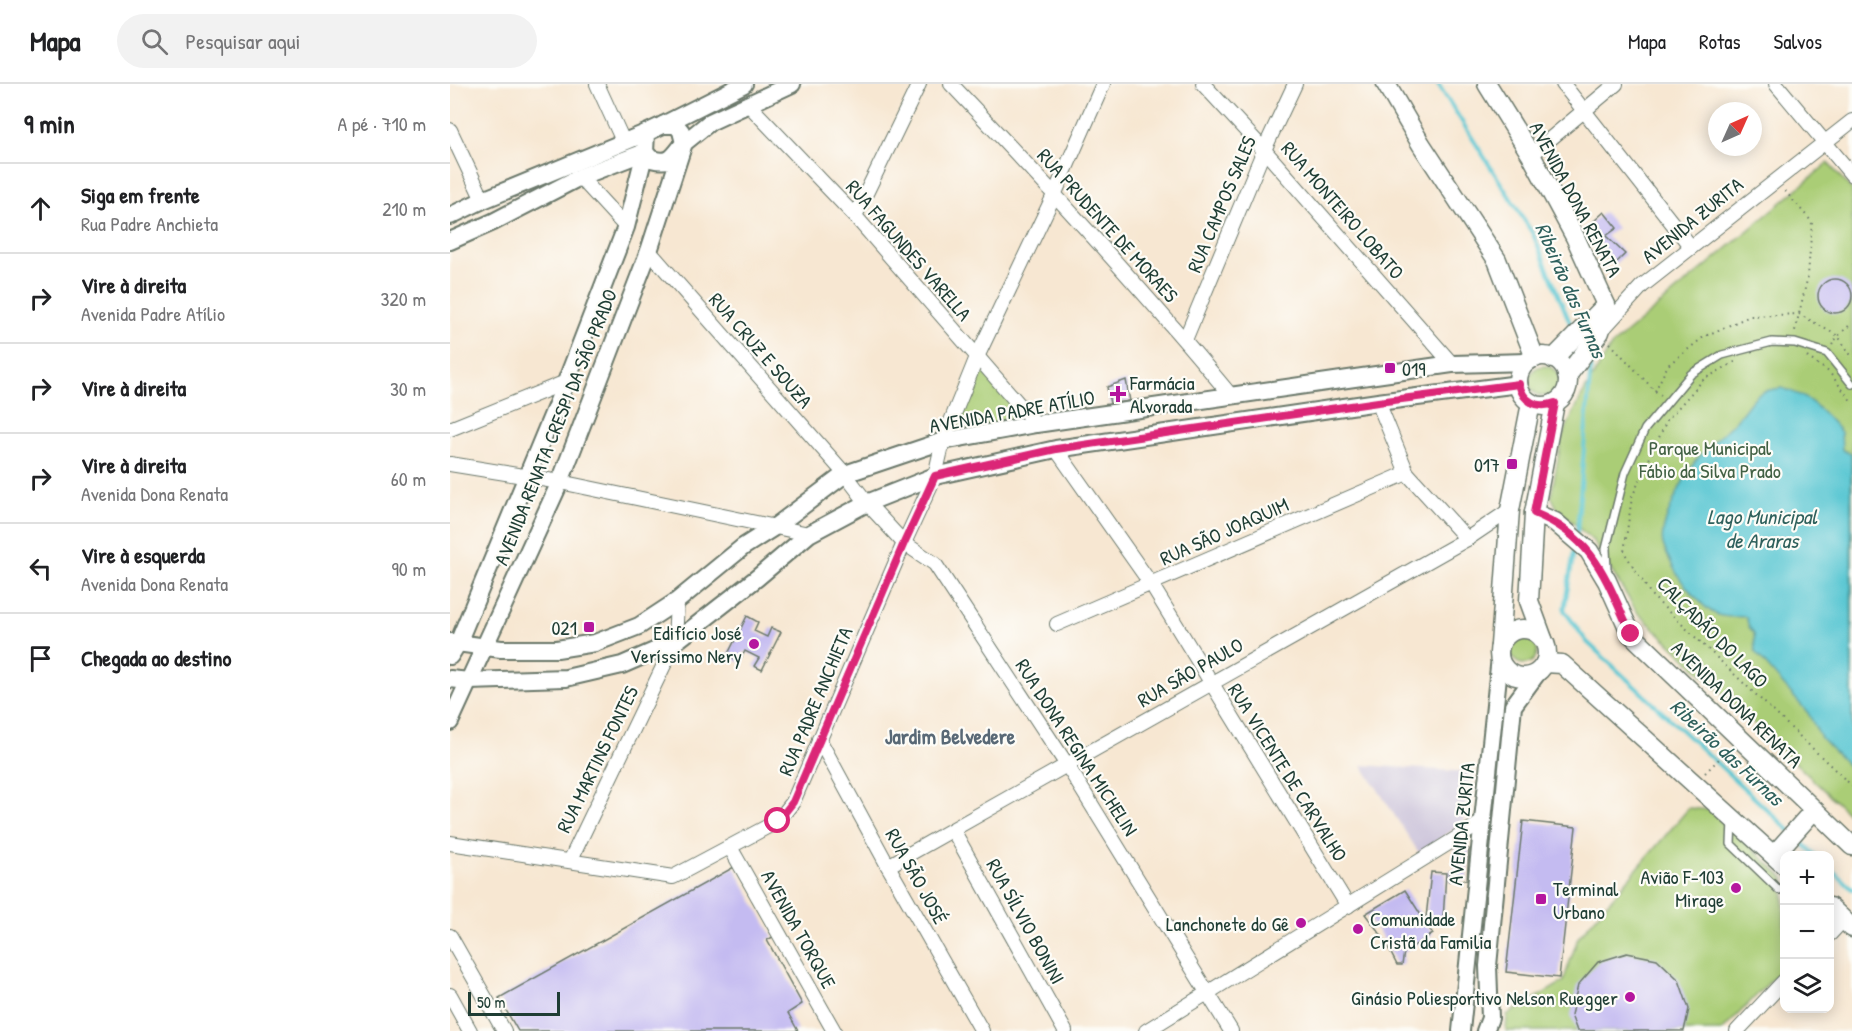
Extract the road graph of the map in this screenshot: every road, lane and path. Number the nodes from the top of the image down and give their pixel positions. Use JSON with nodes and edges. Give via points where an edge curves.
{"nodes":[{"id":1,"x":597,"y":84,"type":"edge"},
{"id":2,"x":744,"y":84,"type":"edge"},
{"id":3,"x":792,"y":84,"type":"edge"},
{"id":4,"x":919,"y":84,"type":"edge"},
{"id":5,"x":951,"y":84,"type":"edge"},
{"id":6,"x":1103,"y":84,"type":"edge"},
{"id":7,"x":1203,"y":84,"type":"edge"},
{"id":8,"x":1295,"y":84,"type":"edge"},
{"id":9,"x":1386,"y":84,"type":"edge"},
{"id":10,"x":1487,"y":84,"type":"edge"},
{"id":11,"x":1563,"y":84,"type":"edge"},
{"id":12,"x":1616,"y":84,"type":"edge"},
{"id":13,"x":1776,"y":84,"type":"edge"},
{"id":14,"x":748,"y":104,"type":"junction"},
{"id":15,"x":1584,"y":111,"type":"junction"},
{"id":16,"x":1852,"y":121,"type":"edge"},
{"id":17,"x":663,"y":125,"type":"junction"},
{"id":18,"x":450,"y":130,"type":"edge"},
{"id":19,"x":646,"y":133,"type":"junction"},
{"id":20,"x":623,"y":141,"type":"junction"},
{"id":21,"x":684,"y":143,"type":"junction"},
{"id":22,"x":1825,"y":143,"type":"junction"},
{"id":23,"x":1264,"y":150,"type":"junction"},
{"id":24,"x":645,"y":152,"type":"junction"},
{"id":25,"x":1531,"y":155,"type":"junction"},
{"id":26,"x":1852,"y":174,"type":"edge"},
{"id":27,"x":580,"y":177,"type":"junction"},
{"id":28,"x":1776,"y":180,"type":"junction"},
{"id":29,"x":1054,"y":193,"type":"junction"},
{"id":30,"x":483,"y":200,"type":"junction"},
{"id":31,"x":450,"y":216,"type":"edge"},
{"id":32,"x":855,"y":216,"type":"junction"},
{"id":33,"x":626,"y":227,"type":"junction"},
{"id":34,"x":450,"y":241,"type":"edge"},
{"id":35,"x":1691,"y":247,"type":"junction"},
{"id":36,"x":649,"y":251,"type":"junction"},
{"id":37,"x":1642,"y":286,"type":"junction"},
{"id":38,"x":1605,"y":304,"type":"junction"},
{"id":39,"x":1799,"y":314,"type":"junction"},
{"id":40,"x":1852,"y":323,"type":"edge"},
{"id":41,"x":1600,"y":332,"type":"junction"},
{"id":42,"x":1838,"y":336,"type":"junction"},
{"id":43,"x":1185,"y":340,"type":"junction"},
{"id":44,"x":1791,"y":346,"type":"junction"},
{"id":45,"x":1827,"y":354,"type":"junction"},
{"id":46,"x":977,"y":357,"type":"junction"},
{"id":47,"x":1852,"y":357,"type":"edge"},
{"id":48,"x":1539,"y":360,"type":"junction"},
{"id":49,"x":1740,"y":360,"type":"dead end"},
{"id":50,"x":1452,"y":364,"type":"junction"},
{"id":51,"x":1820,"y":366,"type":"junction"},
{"id":52,"x":1567,"y":376,"type":"junction"},
{"id":53,"x":566,"y":382,"type":"junction"},
{"id":54,"x":1519,"y":384,"type":"junction"},
{"id":55,"x":1852,"y":384,"type":"edge"},
{"id":56,"x":1470,"y":390,"type":"junction"},
{"id":57,"x":1654,"y":391,"type":"junction"},
{"id":58,"x":1232,"y":397,"type":"junction"},
{"id":59,"x":1669,"y":400,"type":"junction"},
{"id":60,"x":1378,"y":402,"type":"junction"},
{"id":61,"x":1852,"y":402,"type":"edge"},
{"id":62,"x":1531,"y":403,"type":"junction"},
{"id":63,"x":1555,"y":403,"type":"junction"},
{"id":64,"x":1036,"y":424,"type":"junction"},
{"id":65,"x":450,"y":429,"type":"edge"},
{"id":66,"x":943,"y":441,"type":"junction"},
{"id":67,"x":1056,"y":449,"type":"junction"},
{"id":68,"x":450,"y":464,"type":"edge"},
{"id":69,"x":1407,"y":473,"type":"junction"},
{"id":70,"x":845,"y":474,"type":"junction"},
{"id":71,"x":527,"y":476,"type":"junction"},
{"id":72,"x":935,"y":476,"type":"junction"},
{"id":73,"x":560,"y":482,"type":"junction"},
{"id":74,"x":867,"y":503,"type":"junction"},
{"id":75,"x":1510,"y":510,"type":"junction"},
{"id":76,"x":1534,"y":513,"type":"junction"},
{"id":77,"x":776,"y":526,"type":"junction"},
{"id":78,"x":809,"y":534,"type":"junction"},
{"id":79,"x":1467,"y":539,"type":"junction"},
{"id":80,"x":904,"y":543,"type":"junction"},
{"id":81,"x":1607,"y":581,"type":"junction"},
{"id":82,"x":1151,"y":584,"type":"junction"},
{"id":83,"x":677,"y":601,"type":"junction"},
{"id":84,"x":1057,"y":624,"type":"dead end"},
{"id":85,"x":1543,"y":639,"type":"junction"},
{"id":86,"x":675,"y":642,"type":"junction"},
{"id":87,"x":486,"y":646,"type":"junction"},
{"id":88,"x":453,"y":647,"type":"edge"},
{"id":89,"x":1500,"y":651,"type":"junction"},
{"id":90,"x":1548,"y":666,"type":"junction"},
{"id":91,"x":450,"y":679,"type":"edge"},
{"id":92,"x":469,"y":681,"type":"junction"},
{"id":93,"x":1211,"y":683,"type":"junction"},
{"id":94,"x":450,"y":722,"type":"edge"},
{"id":95,"x":819,"y":739,"type":"junction"},
{"id":96,"x":1726,"y":752,"type":"dead end"},
{"id":97,"x":1067,"y":765,"type":"junction"},
{"id":98,"x":1704,"y":774,"type":"dead end"},
{"id":99,"x":1852,"y":786,"type":"edge"},
{"id":100,"x":1814,"y":810,"type":"junction"},
{"id":101,"x":1732,"y":818,"type":"junction"},
{"id":102,"x":1481,"y":823,"type":"junction"},
{"id":103,"x":953,"y":830,"type":"junction"},
{"id":104,"x":450,"y":843,"type":"edge"},
{"id":105,"x":1852,"y":846,"type":"edge"},
{"id":106,"x":730,"y":847,"type":"junction"},
{"id":107,"x":1783,"y":851,"type":"edge"},
{"id":108,"x":1780,"y":855,"type":"edge"},
{"id":109,"x":570,"y":861,"type":"junction"},
{"id":110,"x":888,"y":866,"type":"junction"},
{"id":111,"x":1780,"y":890,"type":"edge"},
{"id":112,"x":1348,"y":906,"type":"junction"},
{"id":113,"x":1834,"y":911,"type":"edge"},
{"id":114,"x":1848,"y":924,"type":"edge"},
{"id":115,"x":1834,"y":932,"type":"edge"},
{"id":116,"x":450,"y":936,"type":"edge"},
{"id":117,"x":1780,"y":986,"type":"edge"},
{"id":118,"x":1208,"y":992,"type":"junction"},
{"id":119,"x":450,"y":995,"type":"edge"},
{"id":120,"x":1463,"y":1012,"type":"junction"},
{"id":121,"x":1487,"y":1024,"type":"edge"},
{"id":122,"x":470,"y":1031,"type":"edge"},
{"id":123,"x":504,"y":1031,"type":"edge"},
{"id":124,"x":834,"y":1031,"type":"edge"},
{"id":125,"x":982,"y":1031,"type":"edge"},
{"id":126,"x":1065,"y":1031,"type":"edge"},
{"id":127,"x":1146,"y":1031,"type":"edge"},
{"id":128,"x":1231,"y":1031,"type":"edge"},
{"id":129,"x":1461,"y":1031,"type":"edge"},
{"id":130,"x":1737,"y":1031,"type":"edge"}],
"edges":[{"from":1,"to":20,"type":"street"},
{"from":2,"to":17,"type":"street"},
{"from":3,"to":14,"type":"street"},
{"from":4,"to":32,"type":"street"},
{"from":5,"to":29,"type":"street","name":"RUA PRUDENTE DE MORAES"},
{"from":6,"to":29,"type":"street","name":"RUA PADRE ANCHIETA"},
{"from":7,"to":23,"type":"street","name":"RUA MONTEIRO LOBATO"},
{"from":8,"to":23,"type":"street","name":"RUA CAMPOS SALES"},
{"from":9,"to":48,"type":"main road","via":[[1497,260]]},
{"from":10,"to":25,"type":"main road","name":"AVENIDA DONA RENATA"},
{"from":11,"to":15,"type":"street"},
{"from":12,"to":15,"type":"street"},
{"from":13,"to":22,"type":"street"},
{"from":14,"to":21,"type":"street","via":[[710,122]]},
{"from":14,"to":32,"type":"street","name":"RUA FAGUNDES VARELLA"},
{"from":15,"to":25,"type":"street"},
{"from":15,"to":35,"type":"street"},
{"from":16,"to":22,"type":"street","name":"AVENIDA ZURITA"},
{"from":17,"to":19,"type":"street"},
{"from":17,"to":21,"type":"street","via":[[676,125]]},
{"from":18,"to":30,"type":"street"},
{"from":19,"to":20,"type":"street"},
{"from":19,"to":24,"type":"street"},
{"from":20,"to":30,"type":"street"},
{"from":21,"to":24,"type":"street","via":[[664,162],[651,159]]},
{"from":21,"to":36,"type":"street","name":"AVENIDA RENATA CRESPI DA SÃO PRADO"},
{"from":22,"to":26,"type":"street"},
{"from":22,"to":28,"type":"street","name":"AVENIDA ZURITA"},
{"from":23,"to":43,"type":"street","name":"RUA CAMPOS SALES"},
{"from":23,"to":50,"type":"street","name":"RUA MONTEIRO LOBATO"},
{"from":24,"to":27,"type":"street"},
{"from":24,"to":33,"type":"street","name":"AVENIDA RENATA CRESPI DA SÃO PRADO"},
{"from":25,"to":38,"type":"main road","name":"AVENIDA DONA RENATA"},
{"from":27,"to":33,"type":"street"},
{"from":27,"to":34,"type":"street"},
{"from":28,"to":35,"type":"street","name":"AVENIDA ZURITA"},
{"from":28,"to":39,"type":"path","via":[[1812,222],[1808,276]]},
{"from":29,"to":43,"type":"street","name":"RUA PRUDENTE DE MORAES"},
{"from":29,"to":46,"type":"street","name":"RUA PADRE ANCHIETA"},
{"from":30,"to":31,"type":"street"},
{"from":32,"to":46,"type":"street","name":"RUA FAGUNDES VARELLA"},
{"from":33,"to":53,"type":"street","name":"AVENIDA RENATA CRESPI DA SÃO PRADO"},
{"from":35,"to":37,"type":"street","name":"AVENIDA ZURITA"},
{"from":36,"to":70,"type":"street","name":"RUA CRUZ E SOUZA"},
{"from":36,"to":73,"type":"street","name":"AVENIDA RENATA CRESPI DA SÃO PRADO"},
{"from":37,"to":38,"type":"street","name":"AVENIDA ZURITA"},
{"from":37,"to":41,"type":"street","name":"AVENIDA ZURITA"},
{"from":38,"to":41,"type":"main road","name":"AVENIDA DONA RENATA"},
{"from":38,"to":48,"type":"main road","name":"AVENIDA DONA RENATA"},
{"from":39,"to":42,"type":"path"},
{"from":39,"to":44,"type":"path"},
{"from":39,"to":57,"type":"path","via":[[1750,316],[1705,336],[1668,365]]},
{"from":40,"to":42,"type":"path"},
{"from":41,"to":52,"type":"main road","name":"AVENIDA DONA RENATA"},
{"from":41,"to":57,"type":"path"},
{"from":42,"to":45,"type":"path"},
{"from":42,"to":47,"type":"path"},
{"from":43,"to":58,"type":"street","name":"RUA PRUDENTE DE MORAES"},
{"from":44,"to":45,"type":"lane"},
{"from":44,"to":51,"type":"path"},
{"from":44,"to":59,"type":"lane","via":[[1772,342],[1722,355],[1690,374]]},
{"from":45,"to":51,"type":"path"},
{"from":45,"to":55,"type":"lane"},
{"from":46,"to":64,"type":"street","name":"RUA FAGUNDES VARELLA"},
{"from":46,"to":66,"type":"street","name":"RUA PADRE ANCHIETA"},
{"from":48,"to":50,"type":"street","name":"AVENIDA PADRE ATÍLIO"},
{"from":48,"to":52,"type":"main road","via":[[1564,369]]},
{"from":48,"to":54,"type":"main road","via":[[1522,368]]},
{"from":49,"to":99,"type":"path","name":"CALÇADÃO DO LAGO","via":[[1704,379],[1667,420],[1632,497],[1624,552],[1652,596]]},
{"from":50,"to":56,"type":"street"},
{"from":50,"to":58,"type":"street","name":"AVENIDA PADRE ATÍLIO"},
{"from":51,"to":61,"type":"path"},
{"from":52,"to":63,"type":"main road","via":[[1566,392]]},
{"from":53,"to":65,"type":"street"},
{"from":53,"to":71,"type":"street","name":"AVENIDA RENATA CRESPI DA SÃO PRADO"},
{"from":54,"to":56,"type":"street"},
{"from":54,"to":62,"type":"main road","via":[[1520,392]]},
{"from":56,"to":60,"type":"street"},
{"from":57,"to":59,"type":"path"},
{"from":58,"to":64,"type":"street","name":"AVENIDA PADRE ATÍLIO"},
{"from":59,"to":81,"type":"lane","via":[[1645,429],[1625,473],[1605,549]]},
{"from":60,"to":67,"type":"street"},
{"from":60,"to":69,"type":"street"},
{"from":62,"to":63,"type":"main road"},
{"from":62,"to":75,"type":"main road"},
{"from":63,"to":76,"type":"main road"},
{"from":64,"to":66,"type":"street","name":"AVENIDA PADRE ATÍLIO"},
{"from":66,"to":70,"type":"street","name":"AVENIDA PADRE ATÍLIO"},
{"from":66,"to":72,"type":"street","name":"RUA PADRE ANCHIETA"},
{"from":67,"to":72,"type":"street"},
{"from":67,"to":82,"type":"street","name":"RUA VICENTE DE CARVALHO"},
{"from":68,"to":71,"type":"street"},
{"from":69,"to":79,"type":"street"},
{"from":69,"to":82,"type":"street","name":"RUA SÃO JOAQUIM"},
{"from":70,"to":74,"type":"street","name":"RUA CRUZ E SOUZA"},
{"from":70,"to":77,"type":"street","name":"AVENIDA PADRE ATÍLIO"},
{"from":71,"to":73,"type":"street"},
{"from":71,"to":88,"type":"street","name":"AVENIDA RENATA CRESPI DA SÃO PRADO"},
{"from":72,"to":74,"type":"street"},
{"from":72,"to":80,"type":"street","name":"RUA PADRE ANCHIETA"},
{"from":73,"to":77,"type":"street"},
{"from":73,"to":87,"type":"street","name":"AVENIDA RENATA CRESPI DA SÃO PRADO"},
{"from":74,"to":78,"type":"street"},
{"from":74,"to":80,"type":"street","name":"RUA DONA REGINA MICHELIN"},
{"from":75,"to":79,"type":"street","name":"RUA SÃO PAULO"},
{"from":75,"to":89,"type":"main road"},
{"from":76,"to":81,"type":"main road","name":"AVENIDA DONA RENATA","via":[[1555,522],[1589,551]]},
{"from":76,"to":85,"type":"main road","via":[[1529,601]]},
{"from":77,"to":78,"type":"street"},
{"from":77,"to":83,"type":"street","name":"AVENIDA PADRE ATÍLIO","via":[[743,547]]},
{"from":78,"to":86,"type":"street"},
{"from":79,"to":93,"type":"street","name":"RUA SÃO PAULO"},
{"from":80,"to":95,"type":"street","name":"RUA PADRE ANCHIETA"},
{"from":80,"to":97,"type":"street","name":"RUA DONA REGINA MICHELIN","via":[[943,575]]},
{"from":81,"to":100,"type":"main road","name":"AVENIDA DONA RENATA","via":[[1631,634]]},
{"from":82,"to":84,"type":"street","name":"RUA SÃO JOAQUIM"},
{"from":82,"to":93,"type":"street","name":"RUA VICENTE DE CARVALHO"},
{"from":83,"to":86,"type":"street"},
{"from":83,"to":87,"type":"street","name":"AVENIDA PADRE ATÍLIO","via":[[639,626],[595,643],[557,650]]},
{"from":85,"to":89,"type":"main road","via":[[1531,630],[1516,630],[1504,638]]},
{"from":85,"to":90,"type":"main road"},
{"from":86,"to":92,"type":"street","via":[[622,665],[566,678]]},
{"from":86,"to":109,"type":"street","name":"RUA MARTINS FONTES"},
{"from":87,"to":88,"type":"street","name":"AVENIDA PADRE ATÍLIO"},
{"from":87,"to":92,"type":"street","name":"AVENIDA RENATA CRESPI DA SÃO PRADO"},
{"from":89,"to":90,"type":"main road","via":[[1503,665],[1515,675],[1531,676]]},
{"from":89,"to":102,"type":"street","name":"AVENIDA ZURITA"},
{"from":90,"to":101,"type":"main road"},
{"from":90,"to":121,"type":"street","name":"AVENIDA ZURITA","via":[[1514,706],[1488,966]]},
{"from":91,"to":92,"type":"street"},
{"from":92,"to":94,"type":"street","name":"AVENIDA RENATA CRESPI DA SÃO PRADO"},
{"from":93,"to":97,"type":"street","name":"RUA SÃO PAULO"},
{"from":93,"to":112,"type":"street","name":"RUA VICENTE DE CARVALHO"},
{"from":95,"to":106,"type":"street","name":"RUA PADRE ANCHIETA","via":[[793,802],[778,821]]},
{"from":95,"to":110,"type":"street","name":"RUA SÃO JOSÉ"},
{"from":96,"to":98,"type":"path"},
{"from":97,"to":103,"type":"street","name":"RUA SÃO PAULO"},
{"from":97,"to":118,"type":"street","name":"RUA DONA REGINA MICHELIN"},
{"from":100,"to":105,"type":"main road","name":"AVENIDA DONA RENATA"},
{"from":100,"to":107,"type":"main road"},
{"from":101,"to":108,"type":"main road"},
{"from":101,"to":111,"type":"lane","via":[[1731,844]]},
{"from":102,"to":112,"type":"street"},
{"from":102,"to":120,"type":"street","name":"AVENIDA ZURITA"},
{"from":103,"to":110,"type":"street","name":"RUA SÃO PAULO"},
{"from":103,"to":126,"type":"street","name":"RUA SÍLVIO BONINI"},
{"from":104,"to":109,"type":"street","name":"RUA PADRE ANCHIETA"},
{"from":106,"to":109,"type":"street","name":"RUA PADRE ANCHIETA","via":[[673,877]]},
{"from":106,"to":124,"type":"street","name":"AVENIDA TORQUE"},
{"from":110,"to":125,"type":"street","name":"RUA SÃO JOSÉ"},
{"from":112,"to":118,"type":"street"},
{"from":113,"to":114,"type":"main road"},
{"from":114,"to":115,"type":"street"},
{"from":116,"to":123,"type":"street"},
{"from":117,"to":130,"type":"street"},
{"from":118,"to":127,"type":"street"},
{"from":118,"to":128,"type":"street","name":"RUA DONA REGINA MICHELIN"},
{"from":119,"to":122,"type":"street"},
{"from":120,"to":121,"type":"street"},
{"from":120,"to":129,"type":"street","name":"AVENIDA ZURITA"}]}
